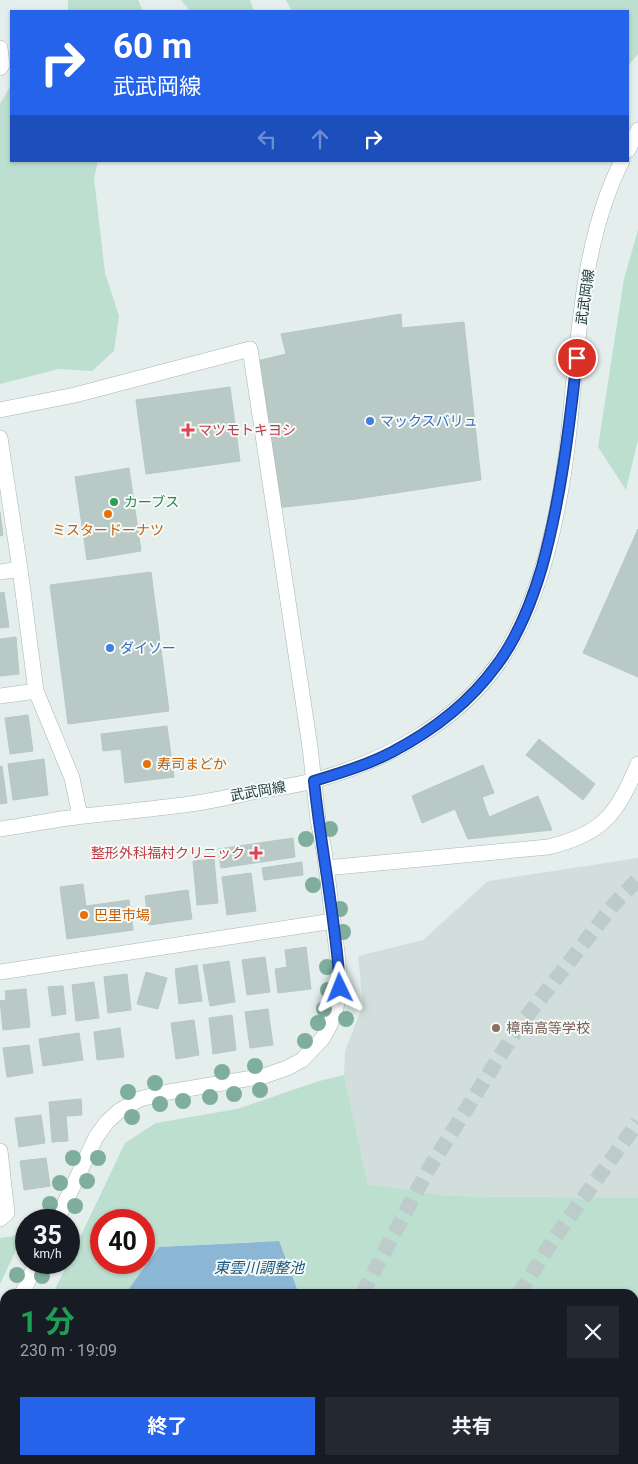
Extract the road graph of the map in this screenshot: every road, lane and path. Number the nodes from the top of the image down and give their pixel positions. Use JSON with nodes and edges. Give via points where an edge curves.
{"nodes":[{"id":1,"x":0,"y":48,"type":"edge"},
{"id":2,"x":0,"y":68,"type":"edge"},
{"id":3,"x":638,"y":130,"type":"edge"},
{"id":4,"x":629,"y":148,"type":"edge"},
{"id":5,"x":622,"y":162,"type":"edge"},
{"id":6,"x":0,"y":410,"type":"edge"},
{"id":7,"x":0,"y":443,"type":"edge"},
{"id":8,"x":20,"y":569,"type":"junction"},
{"id":9,"x":0,"y":572,"type":"edge"},
{"id":10,"x":36,"y":690,"type":"junction"},
{"id":11,"x":0,"y":696,"type":"edge"},
{"id":12,"x":638,"y":764,"type":"edge"},
{"id":13,"x":314,"y":781,"type":"junction"},
{"id":14,"x":80,"y":816,"type":"junction"},
{"id":15,"x":0,"y":829,"type":"edge"},
{"id":16,"x":326,"y":868,"type":"junction"},
{"id":17,"x":333,"y":922,"type":"junction"},
{"id":18,"x":0,"y":972,"type":"edge"},
{"id":19,"x":0,"y":1151,"type":"edge"},
{"id":20,"x":62,"y":1209,"type":"edge"},
{"id":21,"x":0,"y":1219,"type":"edge"},
{"id":22,"x":31,"y":1274,"type":"edge"},
{"id":23,"x":24,"y":1289,"type":"edge"}],
"edges":[{"from":1,"to":2,"type":"street"},
{"from":3,"to":4,"type":"street"},
{"from":5,"to":13,"type":"street","name":"武武岡線","via":[[600,217],[591,256],[558,505],[539,577],[521,623],[497,666],[453,712],[391,752],[351,770]]},
{"from":6,"to":13,"type":"street","via":[[250,349]]},
{"from":7,"to":8,"type":"street"},
{"from":8,"to":9,"type":"street"},
{"from":8,"to":10,"type":"street"},
{"from":10,"to":11,"type":"street"},
{"from":10,"to":14,"type":"street","via":[[72,778]]},
{"from":12,"to":16,"type":"street","via":[[619,804],[609,816],[590,833],[571,842],[548,847]]},
{"from":13,"to":14,"type":"street","name":"武武岡線","via":[[191,804]]},
{"from":13,"to":16,"type":"street"},
{"from":14,"to":15,"type":"street","name":"武武岡線"},
{"from":16,"to":17,"type":"street"},
{"from":17,"to":18,"type":"street"},
{"from":17,"to":20,"type":"street","via":[[340,988],[330,1025],[311,1051],[302,1060],[264,1076],[163,1093],[129,1104],[107,1122],[96,1137]]},
{"from":19,"to":21,"type":"street","via":[[8,1213]]},
{"from":22,"to":23,"type":"street"}]}
